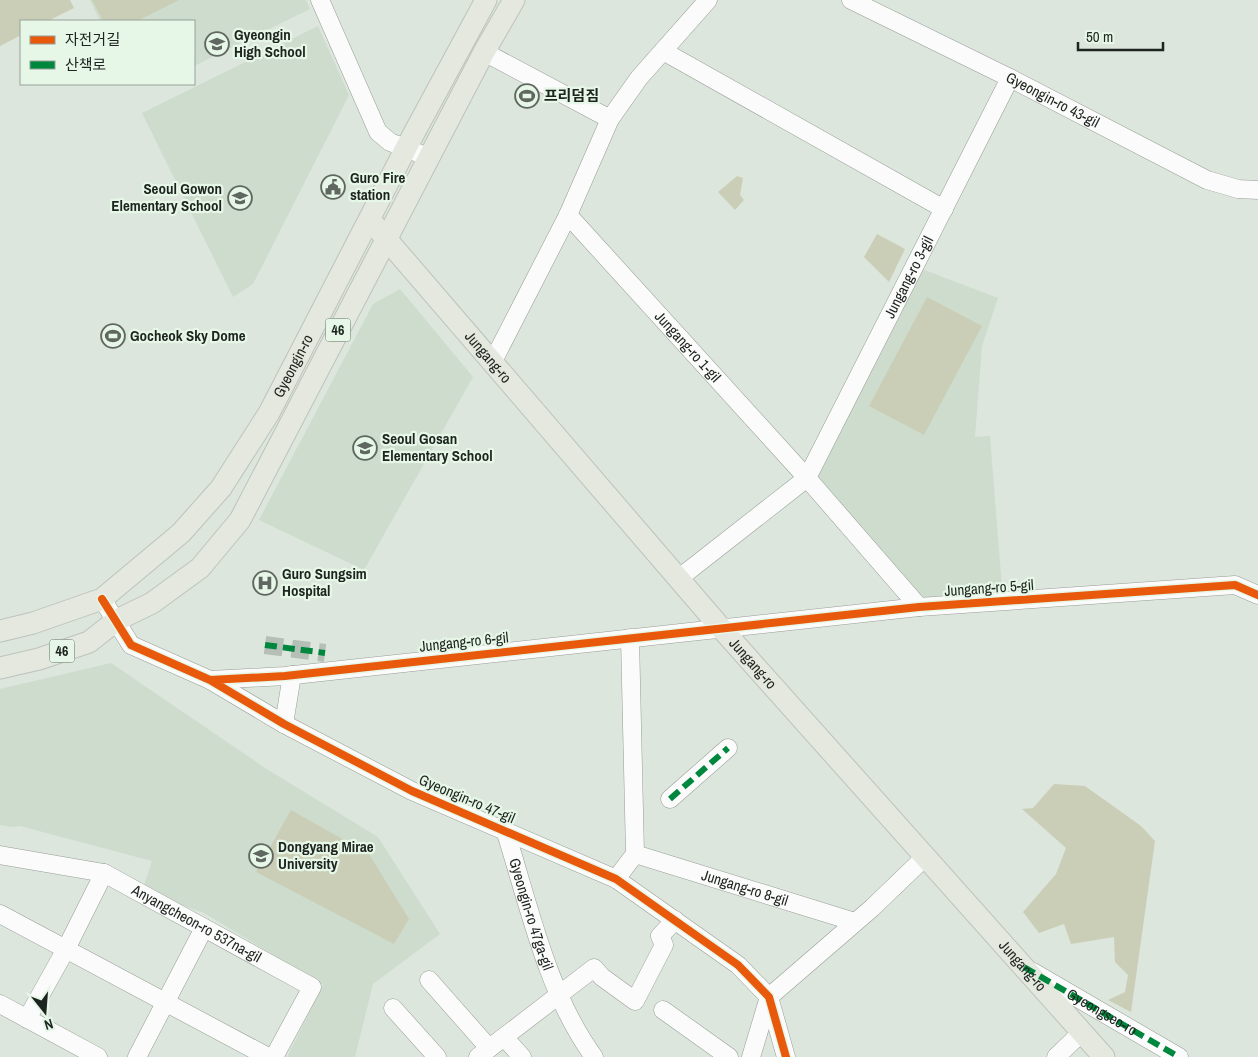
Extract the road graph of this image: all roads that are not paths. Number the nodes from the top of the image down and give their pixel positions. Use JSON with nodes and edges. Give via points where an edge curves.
{"nodes":[{"id":1,"x":320,"y":0,"type":"edge"},
{"id":2,"x":486,"y":0,"type":"edge"},
{"id":3,"x":514,"y":0,"type":"edge"},
{"id":4,"x":708,"y":0,"type":"edge"},
{"id":5,"x":851,"y":0,"type":"edge"},
{"id":6,"x":868,"y":0,"type":"edge"},
{"id":7,"x":890,"y":20,"type":"junction"},
{"id":8,"x":663,"y":51,"type":"junction"},
{"id":9,"x":484,"y":52,"type":"junction"},
{"id":10,"x":1010,"y":78,"type":"junction"},
{"id":11,"x":610,"y":119,"type":"junction"},
{"id":12,"x":406,"y":148,"type":"junction"},
{"id":13,"x":428,"y":157,"type":"junction"},
{"id":14,"x":1258,"y":190,"type":"edge"},
{"id":15,"x":944,"y":209,"type":"junction"},
{"id":16,"x":568,"y":215,"type":"junction"},
{"id":17,"x":370,"y":220,"type":"junction"},
{"id":18,"x":386,"y":239,"type":"junction"},
{"id":19,"x":492,"y":362,"type":"junction"},
{"id":20,"x":807,"y":478,"type":"junction"},
{"id":21,"x":678,"y":579,"type":"junction"},
{"id":22,"x":1258,"y":594,"type":"edge"},
{"id":23,"x":102,"y":599,"type":"junction"},
{"id":24,"x":919,"y":606,"type":"junction"},
{"id":25,"x":117,"y":620,"type":"junction"},
{"id":26,"x":721,"y":628,"type":"junction"},
{"id":27,"x":0,"y":631,"type":"edge"},
{"id":28,"x":630,"y":638,"type":"junction"},
{"id":29,"x":0,"y":668,"type":"edge"},
{"id":30,"x":292,"y":675,"type":"junction"},
{"id":31,"x":210,"y":680,"type":"junction"},
{"id":32,"x":284,"y":724,"type":"junction"},
{"id":33,"x":728,"y":748,"type":"dead end"},
{"id":34,"x":670,"y":799,"type":"dead end"},
{"id":35,"x":505,"y":830,"type":"junction"},
{"id":36,"x":635,"y":854,"type":"junction"},
{"id":37,"x":0,"y":855,"type":"edge"},
{"id":38,"x":925,"y":857,"type":"junction"},
{"id":39,"x":104,"y":873,"type":"junction"},
{"id":40,"x":616,"y":879,"type":"junction"},
{"id":41,"x":0,"y":914,"type":"edge"},
{"id":42,"x":675,"y":920,"type":"junction"},
{"id":43,"x":855,"y":922,"type":"junction"},
{"id":44,"x":204,"y":928,"type":"junction"},
{"id":45,"x":66,"y":949,"type":"junction"},
{"id":46,"x":1024,"y":967,"type":"junction"},
{"id":47,"x":429,"y":980,"type":"dead end"},
{"id":48,"x":558,"y":997,"type":"junction"},
{"id":49,"x":769,"y":997,"type":"junction"},
{"id":50,"x":165,"y":1002,"type":"junction"},
{"id":51,"x":0,"y":1004,"type":"edge"},
{"id":52,"x":393,"y":1008,"type":"dead end"},
{"id":53,"x":663,"y":1010,"type":"dead end"},
{"id":54,"x":27,"y":1018,"type":"junction"},
{"id":55,"x":1082,"y":1032,"type":"junction"},
{"id":56,"x":504,"y":1037,"type":"junction"},
{"id":57,"x":484,"y":1053,"type":"edge"},
{"id":58,"x":98,"y":1057,"type":"edge"},
{"id":59,"x":137,"y":1057,"type":"edge"},
{"id":60,"x":268,"y":1057,"type":"edge"},
{"id":61,"x":274,"y":1057,"type":"edge"},
{"id":62,"x":437,"y":1057,"type":"edge"},
{"id":63,"x":522,"y":1057,"type":"edge"},
{"id":64,"x":594,"y":1057,"type":"edge"},
{"id":65,"x":729,"y":1057,"type":"edge"},
{"id":66,"x":751,"y":1057,"type":"edge"},
{"id":67,"x":786,"y":1057,"type":"edge"},
{"id":68,"x":1056,"y":1057,"type":"edge"},
{"id":69,"x":1104,"y":1057,"type":"edge"},
{"id":70,"x":1179,"y":1057,"type":"edge"}],
"edges":[{"from":1,"to":12,"type":"street","via":[[378,132],[390,142]]},
{"from":2,"to":12,"type":"main road","name":"Gyeongin-ro","number":"46"},
{"from":3,"to":9,"type":"main road","name":"Gyeongin-ro","number":"46"},
{"from":4,"to":8,"type":"street"},
{"from":5,"to":7,"type":"street","name":"Gyeongin-ro 43-gil"},
{"from":6,"to":7,"type":"street"},
{"from":7,"to":10,"type":"street","name":"Gyeongin-ro 43-gil"},
{"from":8,"to":11,"type":"street"},
{"from":8,"to":15,"type":"street"},
{"from":9,"to":11,"type":"street"},
{"from":9,"to":13,"type":"main road","name":"Gyeongin-ro","number":"46"},
{"from":10,"to":14,"type":"street","name":"Gyeongin-ro 43-gil","via":[[1207,180],[1238,189]]},
{"from":10,"to":15,"type":"street","name":"Jungang-ro 3-gil"},
{"from":11,"to":16,"type":"street"},
{"from":12,"to":13,"type":"street"},
{"from":12,"to":17,"type":"main road","name":"Gyeongin-ro","number":"46"},
{"from":13,"to":18,"type":"main road","name":"Gyeongin-ro","number":"46"},
{"from":15,"to":20,"type":"street","name":"Jungang-ro 3-gil"},
{"from":16,"to":19,"type":"street"},
{"from":16,"to":20,"type":"street","name":"Jungang-ro 1-gil"},
{"from":17,"to":18,"type":"main road","name":"Jungang-ro"},
{"from":17,"to":23,"type":"main road","name":"Gyeongin-ro","number":"46","via":[[269,413],[221,488],[181,534]]},
{"from":18,"to":19,"type":"main road","name":"Jungang-ro"},
{"from":18,"to":25,"type":"main road","name":"Gyeongin-ro","number":"46","via":[[240,520],[200,568],[152,603]]},
{"from":19,"to":21,"type":"main road","name":"Jungang-ro"},
{"from":20,"to":21,"type":"street","name":"Jungang-ro 3-gil"},
{"from":20,"to":24,"type":"street"},
{"from":21,"to":26,"type":"main road","name":"Jungang-ro"},
{"from":22,"to":24,"type":"street","name":"Jungang-ro 5-gil","via":[[1235,585]]},
{"from":23,"to":25,"type":"street","name":"Gyeongin-ro 47-gil"},
{"from":23,"to":27,"type":"main road","name":"Gyeongin-ro","number":"46"},
{"from":24,"to":26,"type":"street","name":"Jungang-ro 5-gil"},
{"from":25,"to":29,"type":"main road","name":"Gyeongin-ro","number":"46","via":[[88,642]]},
{"from":25,"to":31,"type":"street","name":"Gyeongin-ro 47-gil","via":[[131,645]]},
{"from":26,"to":28,"type":"street","name":"Jungang-ro 6-gil"},
{"from":26,"to":38,"type":"main road","name":"Jungang-ro"},
{"from":28,"to":30,"type":"street","name":"Jungang-ro 6-gil"},
{"from":28,"to":36,"type":"street"},
{"from":30,"to":31,"type":"street","name":"Jungang-ro 6-gil"},
{"from":30,"to":32,"type":"street"},
{"from":31,"to":32,"type":"street","name":"Gyeongin-ro 47-gil"},
{"from":32,"to":35,"type":"street","name":"Gyeongin-ro 47-gil","via":[[412,791]]},
{"from":33,"to":34,"type":"street"},
{"from":35,"to":40,"type":"street","name":"Gyeongin-ro 47-gil"},
{"from":35,"to":48,"type":"street","name":"Gyeongin-ro 47ga-gil"},
{"from":36,"to":40,"type":"street"},
{"from":36,"to":43,"type":"street","name":"Jungang-ro 8-gil"},
{"from":37,"to":39,"type":"street","name":"Anyangcheon-ro 537na-gil"},
{"from":38,"to":43,"type":"street"},
{"from":38,"to":46,"type":"main road","name":"Jungang-ro"},
{"from":39,"to":44,"type":"street","name":"Anyangcheon-ro 537na-gil"},
{"from":39,"to":45,"type":"street"},
{"from":40,"to":42,"type":"street","name":"Gyeongin-ro 47-gil"},
{"from":41,"to":45,"type":"street"},
{"from":42,"to":48,"type":"street","via":[[660,936],[664,945],[636,1001],[594,968]]},
{"from":42,"to":49,"type":"street","name":"Gyeongin-ro 47-gil","via":[[738,965]]},
{"from":43,"to":49,"type":"street"},
{"from":44,"to":50,"type":"street"},
{"from":44,"to":61,"type":"street","name":"Anyangcheon-ro 537na-gil","via":[[312,986]]},
{"from":45,"to":50,"type":"street"},
{"from":45,"to":54,"type":"street"},
{"from":46,"to":55,"type":"main road","name":"Jungang-ro"},
{"from":46,"to":70,"type":"street","name":"Gyeongseo-ro"},
{"from":47,"to":57,"type":"street"},
{"from":48,"to":56,"type":"street"},
{"from":48,"to":64,"type":"street","name":"Gyeongin-ro 47ga-gil"},
{"from":49,"to":66,"type":"street"},
{"from":49,"to":67,"type":"street","name":"Gyeongin-ro 47-gil"},
{"from":50,"to":59,"type":"street"},
{"from":50,"to":60,"type":"street"},
{"from":51,"to":54,"type":"street"},
{"from":52,"to":62,"type":"street"},
{"from":53,"to":65,"type":"street"},
{"from":54,"to":58,"type":"street"},
{"from":55,"to":68,"type":"street"},
{"from":55,"to":69,"type":"main road","name":"Jungang-ro"},
{"from":56,"to":57,"type":"street"},
{"from":56,"to":63,"type":"street"}]}
